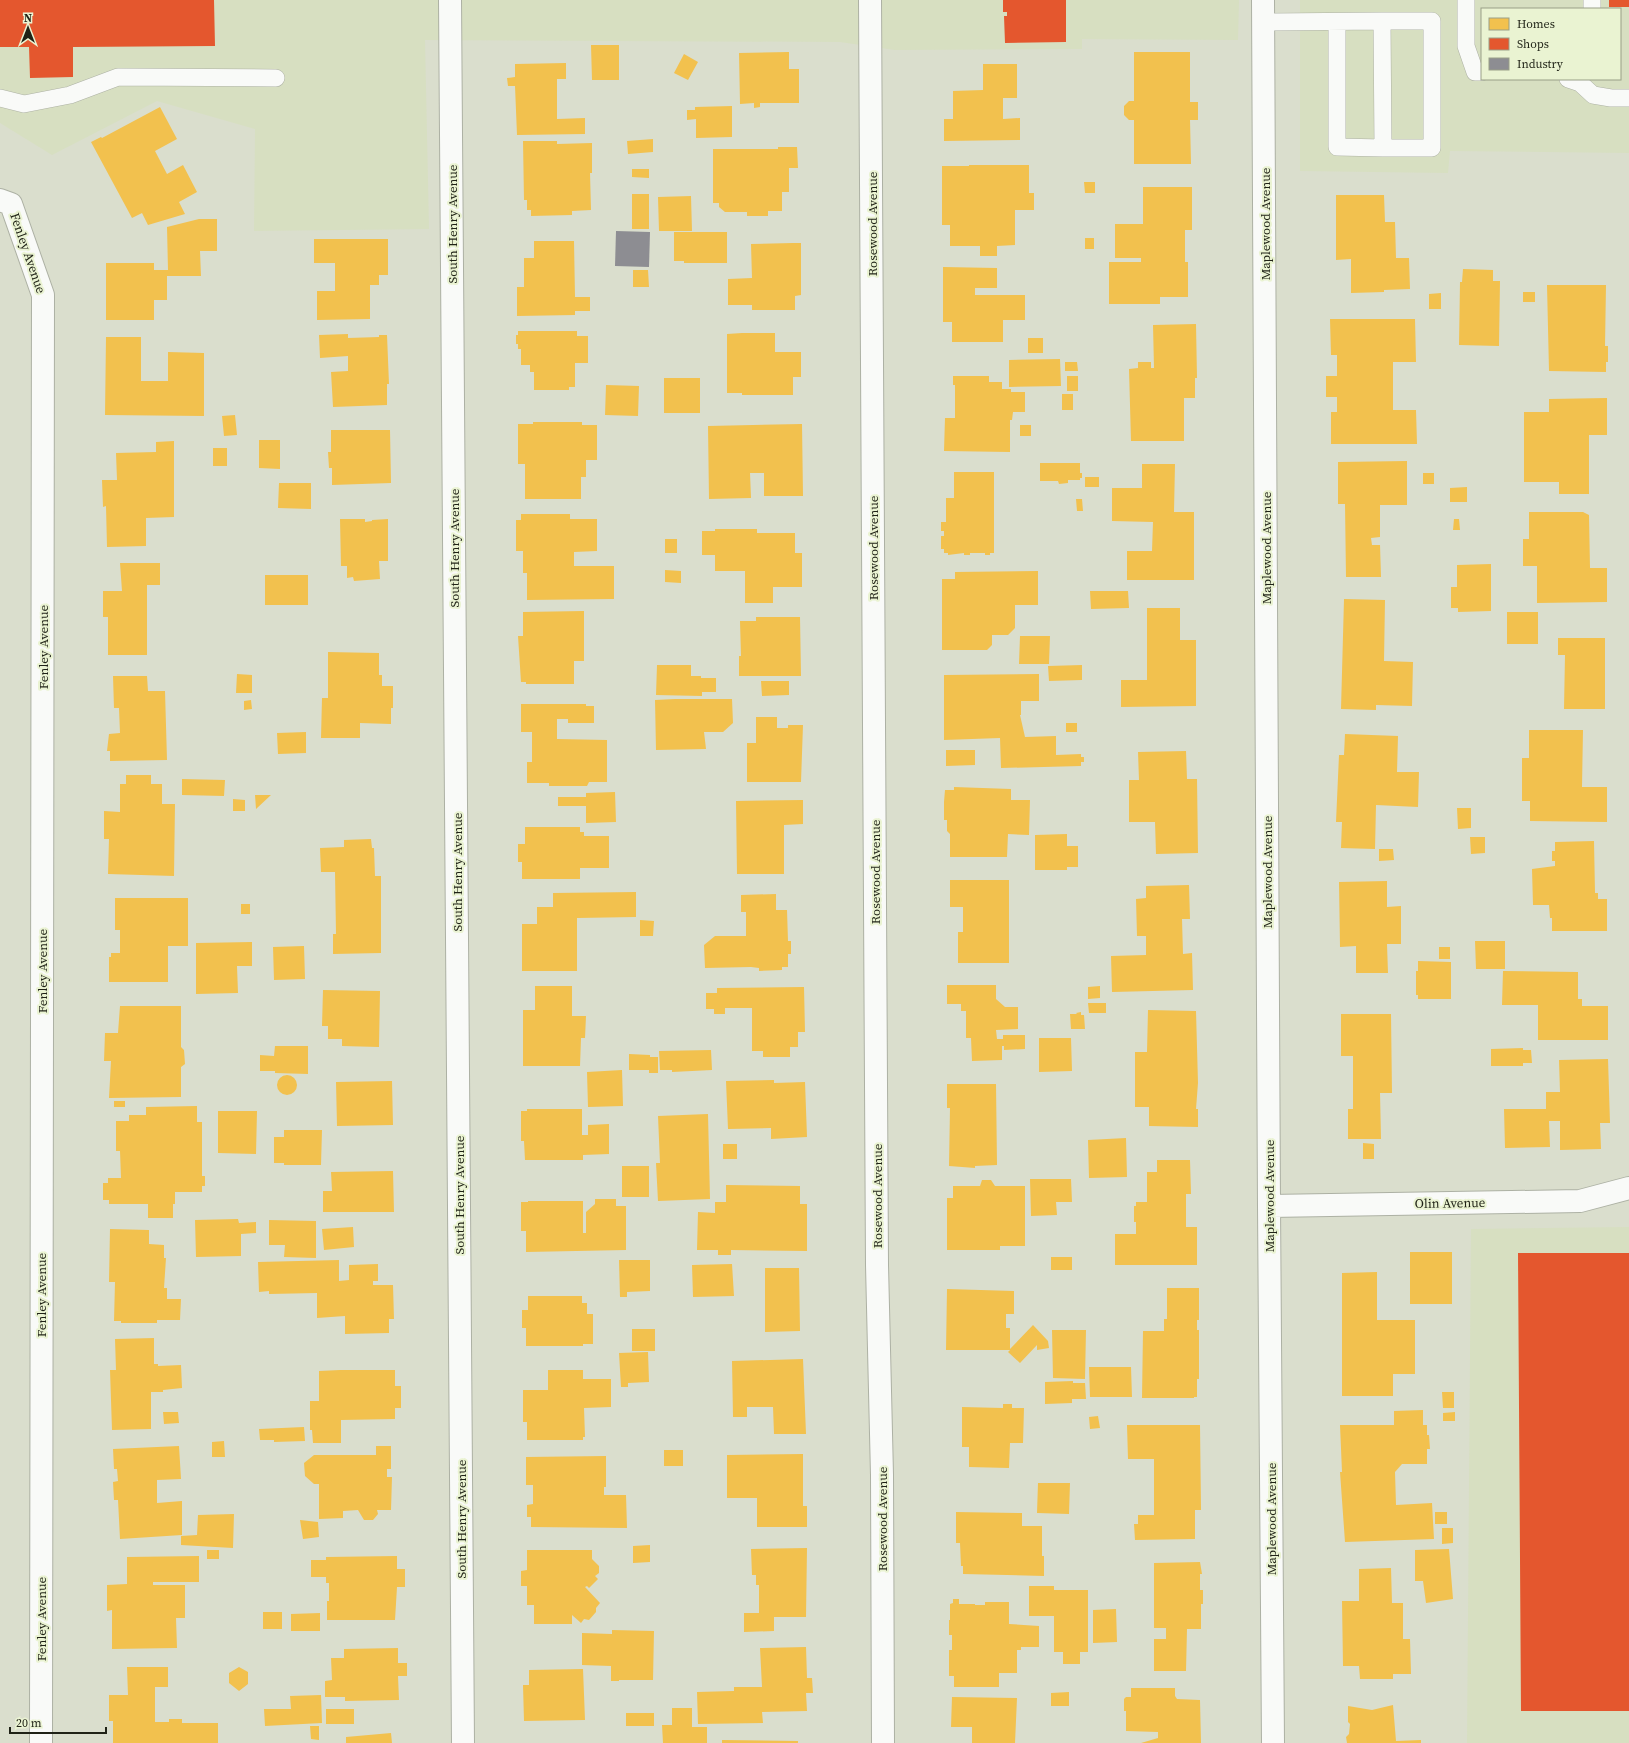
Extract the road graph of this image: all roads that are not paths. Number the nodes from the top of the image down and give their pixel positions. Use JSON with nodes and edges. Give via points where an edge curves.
{"nodes":[{"id":1,"x":450,"y":0,"type":"edge"},
{"id":2,"x":870,"y":0,"type":"edge"},
{"id":3,"x":1263,"y":0,"type":"edge"},
{"id":4,"x":1466,"y":0,"type":"edge"},
{"id":5,"x":1382,"y":21,"type":"junction"},
{"id":6,"x":1264,"y":22,"type":"junction"},
{"id":7,"x":1337,"y":22,"type":"junction"},
{"id":8,"x":1481,"y":72,"type":"edge"},
{"id":9,"x":276,"y":78,"type":"dead end"},
{"id":10,"x":1571,"y":80,"type":"edge"},
{"id":11,"x":1593,"y":87,"type":"edge"},
{"id":12,"x":0,"y":98,"type":"edge"},
{"id":13,"x":1629,"y":98,"type":"edge"},
{"id":14,"x":1383,"y":148,"type":"junction"},
{"id":15,"x":5,"y":202,"type":"edge"},
{"id":16,"x":1629,"y":1188,"type":"edge"},
{"id":17,"x":1269,"y":1206,"type":"junction"},
{"id":18,"x":41,"y":1743,"type":"edge"},
{"id":19,"x":463,"y":1743,"type":"edge"},
{"id":20,"x":883,"y":1743,"type":"edge"},
{"id":21,"x":1273,"y":1743,"type":"edge"}],
"edges":[{"from":1,"to":19,"type":"street","name":"South Henry Avenue"},
{"from":2,"to":20,"type":"street","name":"Rosewood Avenue","via":[[877,1257],[882,1475]]},
{"from":3,"to":6,"type":"street","name":"Maplewood Avenue"},
{"from":4,"to":8,"type":"lane","via":[[1466,46],[1475,72]]},
{"from":5,"to":7,"type":"lane"},
{"from":5,"to":14,"type":"lane"},
{"from":5,"to":14,"type":"lane","via":[[1432,21],[1432,148]]},
{"from":6,"to":7,"type":"lane"},
{"from":6,"to":17,"type":"street","name":"Maplewood Avenue"},
{"from":7,"to":14,"type":"lane","via":[[1337,147]]},
{"from":9,"to":12,"type":"lane","via":[[118,77],[70,95],[24,104]]},
{"from":10,"to":11,"type":"lane"},
{"from":11,"to":13,"type":"lane","via":[[1611,98]]},
{"from":15,"to":18,"type":"street","name":"Fenley Avenue","via":[[43,295]]},
{"from":16,"to":17,"type":"street","name":"Olin Avenue","via":[[1580,1201]]},
{"from":17,"to":21,"type":"street","name":"Maplewood Avenue"}]}
